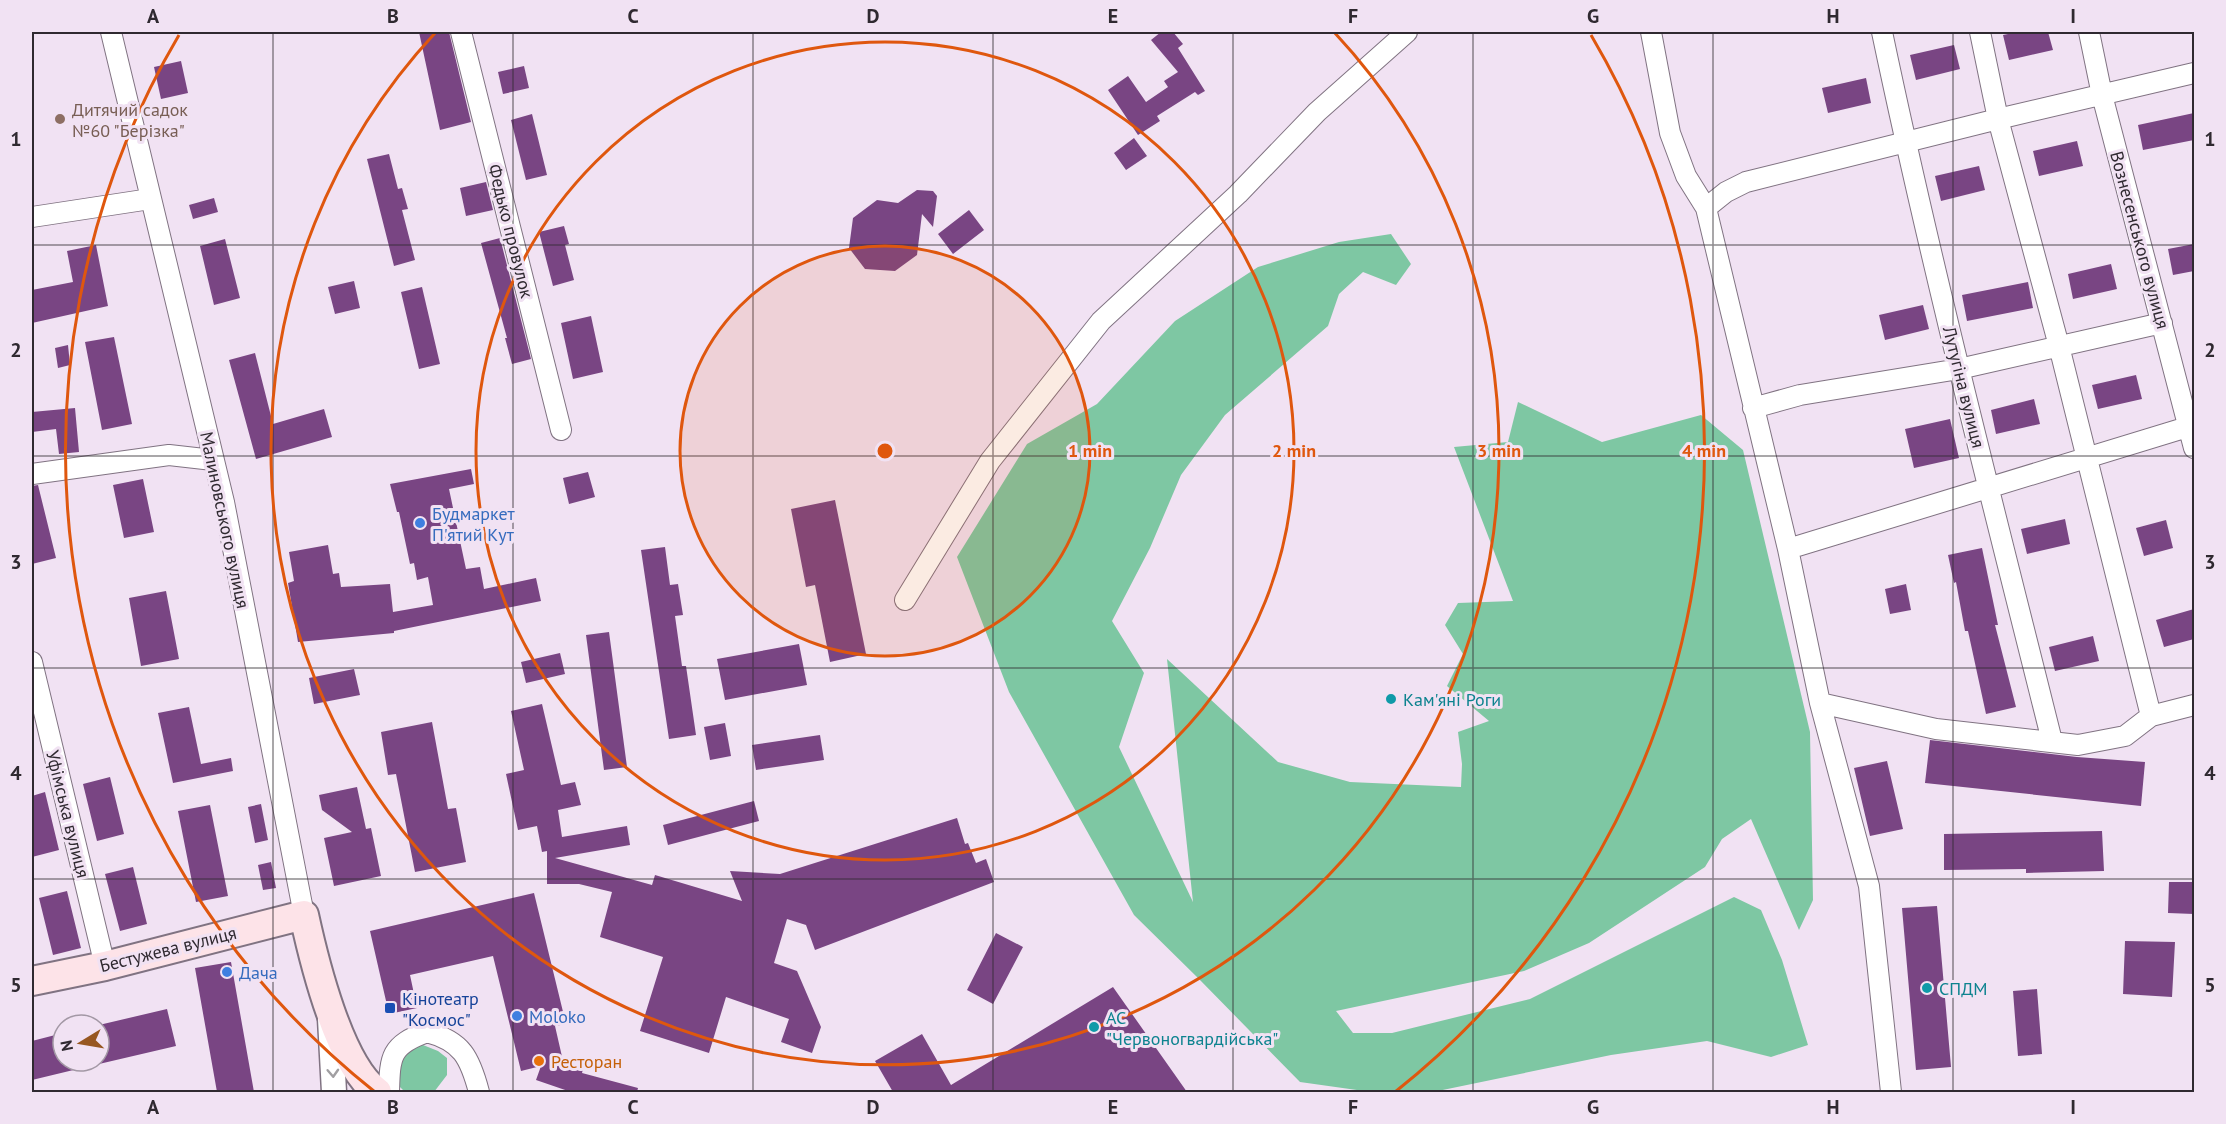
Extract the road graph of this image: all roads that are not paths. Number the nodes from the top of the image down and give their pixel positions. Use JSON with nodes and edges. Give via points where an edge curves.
{"nodes":[{"id":1,"x":111,"y":32,"type":"edge"},
{"id":2,"x":461,"y":32,"type":"edge"},
{"id":3,"x":1407,"y":32,"type":"edge"},
{"id":4,"x":1651,"y":32,"type":"edge"},
{"id":5,"x":1882,"y":32,"type":"edge"},
{"id":6,"x":1980,"y":32,"type":"edge"},
{"id":7,"x":2089,"y":32,"type":"edge"},
{"id":8,"x":2194,"y":73,"type":"edge"},
{"id":9,"x":2102,"y":94,"type":"junction"},
{"id":10,"x":1998,"y":119,"type":"junction"},
{"id":11,"x":1905,"y":142,"type":"junction"},
{"id":12,"x":150,"y":199,"type":"junction"},
{"id":13,"x":1706,"y":208,"type":"junction"},
{"id":14,"x":32,"y":217,"type":"edge"},
{"id":15,"x":2162,"y":322,"type":"junction"},
{"id":16,"x":2059,"y":346,"type":"junction"},
{"id":17,"x":1959,"y":369,"type":"junction"},
{"id":18,"x":1753,"y":408,"type":"junction"},
{"id":19,"x":2192,"y":426,"type":"edge"},
{"id":20,"x":561,"y":430,"type":"dead end"},
{"id":21,"x":2194,"y":448,"type":"edge"},
{"id":22,"x":2087,"y":457,"type":"junction"},
{"id":23,"x":213,"y":460,"type":"junction"},
{"id":24,"x":32,"y":474,"type":"edge"},
{"id":25,"x":1989,"y":489,"type":"junction"},
{"id":26,"x":1788,"y":549,"type":"junction"},
{"id":27,"x":904,"y":600,"type":"dead end"},
{"id":28,"x":32,"y":662,"type":"edge"},
{"id":29,"x":1820,"y":703,"type":"junction"},
{"id":30,"x":2194,"y":705,"type":"edge"},
{"id":31,"x":2151,"y":716,"type":"junction"},
{"id":32,"x":38,"y":717,"type":"edge"},
{"id":33,"x":2052,"y":741,"type":"junction"},
{"id":34,"x":304,"y":915,"type":"junction"},
{"id":35,"x":105,"y":966,"type":"junction"},
{"id":36,"x":32,"y":981,"type":"edge"},
{"id":37,"x":330,"y":1011,"type":"junction"},
{"id":38,"x":334,"y":1092,"type":"edge"},
{"id":39,"x":377,"y":1092,"type":"edge"},
{"id":40,"x":390,"y":1092,"type":"edge"},
{"id":41,"x":479,"y":1092,"type":"edge"},
{"id":42,"x":1890,"y":1092,"type":"edge"}],
"edges":[{"from":1,"to":12,"type":"street","name":"Малиновського вулиця"},
{"from":2,"to":20,"type":"street","name":"Федько провулок"},
{"from":3,"to":27,"type":"street","via":[[1317,112],[1238,194],[1101,321],[990,461]]},
{"from":4,"to":13,"type":"street","via":[[1670,133],[1686,176]]},
{"from":5,"to":11,"type":"street","name":"Лутугіна вулиця"},
{"from":6,"to":10,"type":"street"},
{"from":7,"to":9,"type":"street","name":"Вознесенського вулиця"},
{"from":8,"to":9,"type":"street"},
{"from":9,"to":10,"type":"street"},
{"from":9,"to":15,"type":"street","name":"Вознесенського вулиця"},
{"from":10,"to":11,"type":"street"},
{"from":10,"to":16,"type":"street"},
{"from":11,"to":13,"type":"street","via":[[1746,182]]},
{"from":11,"to":17,"type":"street","name":"Лутугіна вулиця"},
{"from":12,"to":14,"type":"street"},
{"from":12,"to":23,"type":"street","name":"Малиновського вулиця"},
{"from":13,"to":18,"type":"street"},
{"from":15,"to":16,"type":"street"},
{"from":15,"to":19,"type":"street","name":"Вознесенського вулиця"},
{"from":16,"to":17,"type":"street"},
{"from":16,"to":22,"type":"street"},
{"from":17,"to":18,"type":"street","via":[[1800,395]]},
{"from":17,"to":25,"type":"street","name":"Лутугіна вулиця"},
{"from":18,"to":26,"type":"street"},
{"from":19,"to":21,"type":"street","name":"Вознесенського вулиця"},
{"from":19,"to":22,"type":"street"},
{"from":22,"to":25,"type":"street"},
{"from":22,"to":31,"type":"street"},
{"from":23,"to":24,"type":"street","via":[[169,455]]},
{"from":23,"to":34,"type":"street","name":"Малиновського вулиця"},
{"from":25,"to":26,"type":"street"},
{"from":25,"to":33,"type":"street","name":"Лутугіна вулиця"},
{"from":26,"to":29,"type":"street"},
{"from":28,"to":32,"type":"street","name":"Уфімська вулиця"},
{"from":29,"to":33,"type":"street","via":[[1936,729]]},
{"from":29,"to":42,"type":"street","via":[[1869,886]]},
{"from":30,"to":31,"type":"street"},
{"from":31,"to":33,"type":"street","via":[[2125,736],[2078,745]]},
{"from":32,"to":35,"type":"street","name":"Уфімська вулиця"},
{"from":34,"to":35,"type":"main road","name":"Бестужева вулиця"},
{"from":34,"to":37,"type":"main road","name":"Малиновського вулиця"},
{"from":35,"to":36,"type":"main road","name":"Бестужева вулиця"},
{"from":37,"to":38,"type":"street","one_way":true},
{"from":37,"to":39,"type":"main road","name":"Малиновського вулиця","via":[[351,1057]]},
{"from":40,"to":41,"type":"street","via":[[390,1065],[396,1049],[408,1038],[427,1032],[455,1043],[475,1076]]}]}
